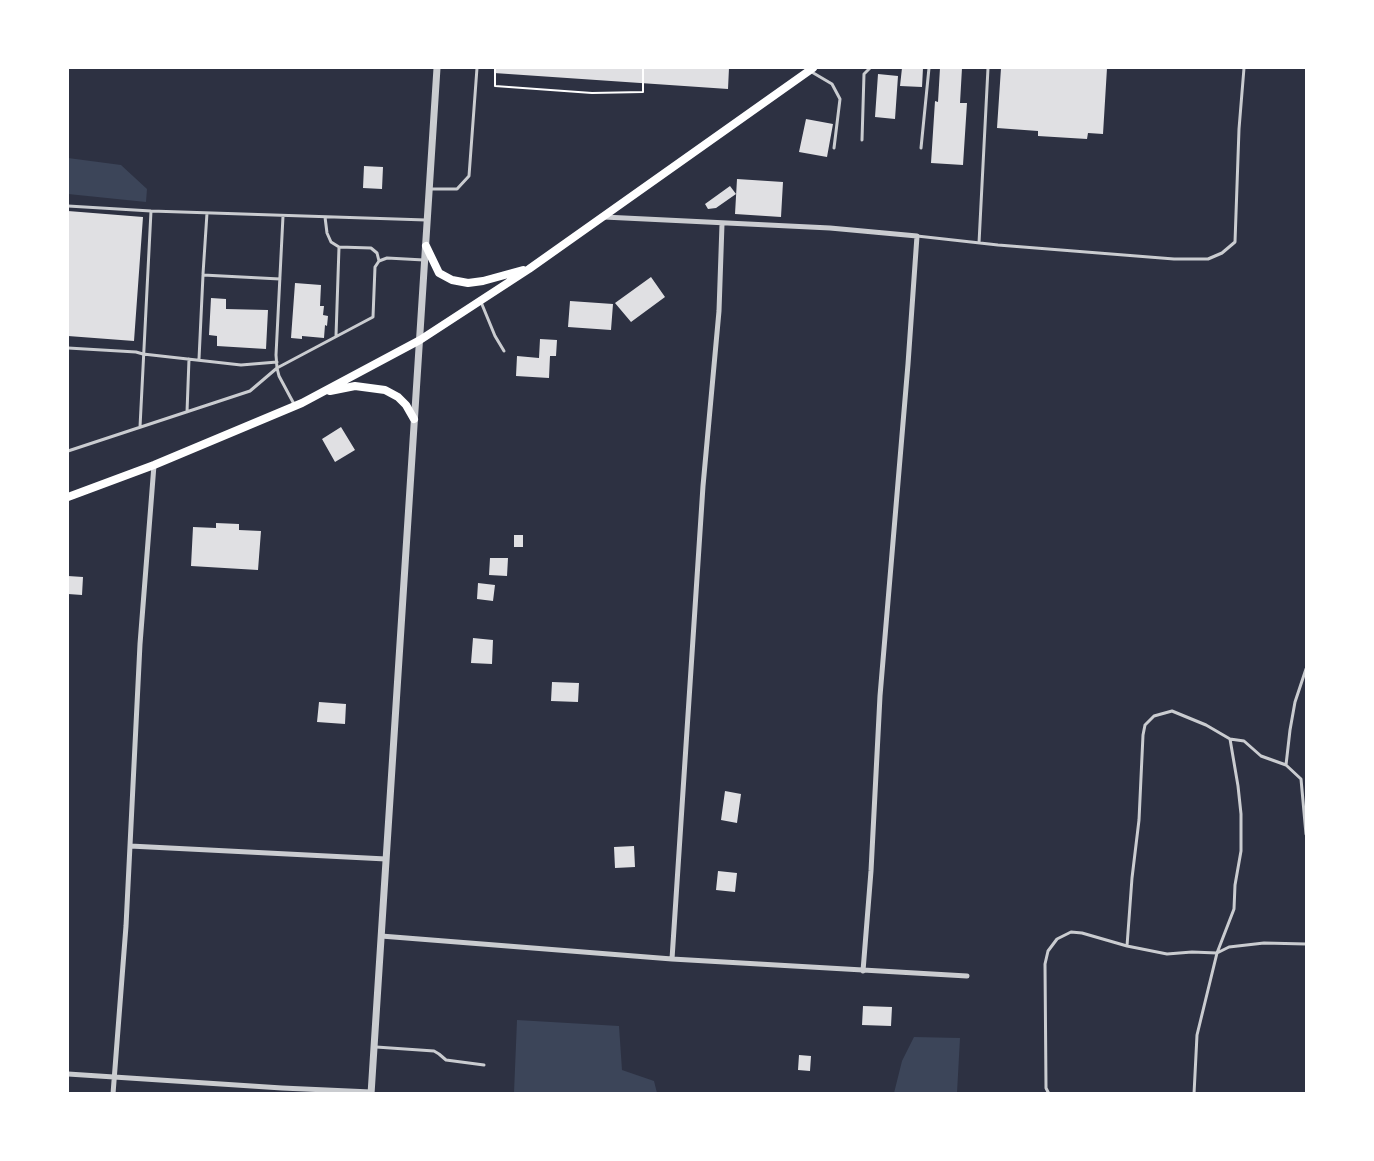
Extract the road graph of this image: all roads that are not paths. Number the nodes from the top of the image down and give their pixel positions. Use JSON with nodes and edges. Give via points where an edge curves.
{"nodes":[{"id":1,"x":437,"y":68,"type":"edge"},
{"id":2,"x":477,"y":68,"type":"edge"},
{"id":3,"x":870,"y":68,"type":"edge"},
{"id":4,"x":929,"y":68,"type":"edge"},
{"id":5,"x":988,"y":68,"type":"edge"},
{"id":6,"x":1244,"y":68,"type":"edge"},
{"id":7,"x":811,"y":69,"type":"edge"},
{"id":8,"x":862,"y":140,"type":"dead end"},
{"id":9,"x":834,"y":148,"type":"dead end"},
{"id":10,"x":921,"y":148,"type":"dead end"},
{"id":11,"x":429,"y":189,"type":"junction"},
{"id":12,"x":68,"y":206,"type":"edge"},
{"id":13,"x":151,"y":211,"type":"junction"},
{"id":14,"x":207,"y":213,"type":"junction"},
{"id":15,"x":283,"y":216,"type":"junction"},
{"id":16,"x":325,"y":217,"type":"junction"},
{"id":17,"x":604,"y":217,"type":"junction"},
{"id":18,"x":427,"y":220,"type":"junction"},
{"id":19,"x":722,"y":224,"type":"junction"},
{"id":20,"x":917,"y":236,"type":"junction"},
{"id":21,"x":979,"y":243,"type":"junction"},
{"id":22,"x":426,"y":246,"type":"junction"},
{"id":23,"x":339,"y":247,"type":"junction"},
{"id":24,"x":425,"y":260,"type":"junction"},
{"id":25,"x":379,"y":261,"type":"junction"},
{"id":26,"x":529,"y":269,"type":"junction"},
{"id":27,"x":203,"y":275,"type":"junction"},
{"id":28,"x":280,"y":279,"type":"junction"},
{"id":29,"x":481,"y":301,"type":"junction"},
{"id":30,"x":336,"y":336,"type":"junction"},
{"id":31,"x":420,"y":340,"type":"junction"},
{"id":32,"x":68,"y":348,"type":"edge"},
{"id":33,"x":504,"y":351,"type":"dead end"},
{"id":34,"x":143,"y":354,"type":"junction"},
{"id":35,"x":189,"y":358,"type":"junction"},
{"id":36,"x":199,"y":360,"type":"junction"},
{"id":37,"x":277,"y":362,"type":"junction"},
{"id":38,"x":277,"y":368,"type":"junction"},
{"id":39,"x":321,"y":393,"type":"junction"},
{"id":40,"x":295,"y":406,"type":"junction"},
{"id":41,"x":187,"y":412,"type":"junction"},
{"id":42,"x":414,"y":419,"type":"junction"},
{"id":43,"x":140,"y":428,"type":"junction"},
{"id":44,"x":68,"y":451,"type":"edge"},
{"id":45,"x":154,"y":465,"type":"junction"},
{"id":46,"x":68,"y":497,"type":"edge"},
{"id":47,"x":1306,"y":669,"type":"edge"},
{"id":48,"x":1230,"y":739,"type":"junction"},
{"id":49,"x":1286,"y":765,"type":"junction"},
{"id":50,"x":1306,"y":775,"type":"edge"},
{"id":51,"x":1301,"y":779,"type":"junction"},
{"id":52,"x":1306,"y":834,"type":"edge"},
{"id":53,"x":130,"y":846,"type":"junction"},
{"id":54,"x":386,"y":859,"type":"junction"},
{"id":55,"x":381,"y":936,"type":"junction"},
{"id":56,"x":1306,"y":944,"type":"edge"},
{"id":57,"x":1127,"y":946,"type":"junction"},
{"id":58,"x":1217,"y":953,"type":"junction"},
{"id":59,"x":672,"y":959,"type":"junction"},
{"id":60,"x":863,"y":971,"type":"junction"},
{"id":61,"x":967,"y":976,"type":"dead end"},
{"id":62,"x":374,"y":1047,"type":"junction"},
{"id":63,"x":484,"y":1065,"type":"dead end"},
{"id":64,"x":68,"y":1074,"type":"edge"},
{"id":65,"x":115,"y":1077,"type":"junction"},
{"id":66,"x":371,"y":1093,"type":"edge"},
{"id":67,"x":113,"y":1094,"type":"edge"},
{"id":68,"x":1049,"y":1094,"type":"edge"},
{"id":69,"x":1194,"y":1094,"type":"edge"}],
"edges":[{"from":1,"to":11,"type":"street"},
{"from":2,"to":11,"type":"lane","via":[[469,176],[458,189]]},
{"from":3,"to":8,"type":"lane","via":[[864,74]]},
{"from":4,"to":10,"type":"lane"},
{"from":5,"to":21,"type":"lane"},
{"from":6,"to":21,"type":"lane","via":[[1235,242],[1222,253],[1208,259],[1174,259]]},
{"from":7,"to":9,"type":"lane","via":[[832,84],[840,99]]},
{"from":7,"to":17,"type":"main road"},
{"from":11,"to":18,"type":"street"},
{"from":12,"to":13,"type":"lane"},
{"from":13,"to":14,"type":"lane"},
{"from":13,"to":34,"type":"lane"},
{"from":14,"to":15,"type":"lane"},
{"from":14,"to":27,"type":"lane"},
{"from":15,"to":16,"type":"lane"},
{"from":15,"to":28,"type":"lane"},
{"from":16,"to":18,"type":"lane"},
{"from":16,"to":23,"type":"lane","via":[[331,242]]},
{"from":17,"to":19,"type":"street"},
{"from":17,"to":26,"type":"main road"},
{"from":18,"to":22,"type":"street"},
{"from":19,"to":20,"type":"street"},
{"from":19,"to":59,"type":"street"},
{"from":20,"to":21,"type":"lane"},
{"from":20,"to":60,"type":"street","via":[[880,696]]},
{"from":22,"to":24,"type":"street"},
{"from":22,"to":26,"type":"main road","via":[[439,273],[452,280],[483,281]]},
{"from":23,"to":25,"type":"lane","via":[[372,248]]},
{"from":23,"to":30,"type":"lane"},
{"from":24,"to":25,"type":"lane"},
{"from":24,"to":31,"type":"street"},
{"from":25,"to":30,"type":"lane","via":[[375,267],[373,317]]},
{"from":26,"to":29,"type":"main road"},
{"from":27,"to":28,"type":"lane"},
{"from":27,"to":36,"type":"lane"},
{"from":28,"to":37,"type":"lane"},
{"from":29,"to":31,"type":"main road"},
{"from":29,"to":33,"type":"lane"},
{"from":30,"to":38,"type":"lane"},
{"from":31,"to":39,"type":"main road"},
{"from":31,"to":42,"type":"street"},
{"from":32,"to":34,"type":"lane"},
{"from":34,"to":35,"type":"lane"},
{"from":34,"to":43,"type":"lane"},
{"from":35,"to":36,"type":"lane"},
{"from":35,"to":41,"type":"lane"},
{"from":36,"to":37,"type":"lane","via":[[241,365]]},
{"from":37,"to":38,"type":"lane"},
{"from":38,"to":40,"type":"lane"},
{"from":38,"to":41,"type":"lane","via":[[250,391]]},
{"from":39,"to":40,"type":"main road"},
{"from":39,"to":42,"type":"main road","via":[[355,386],[385,390],[398,397]]},
{"from":40,"to":45,"type":"main road"},
{"from":41,"to":43,"type":"lane"},
{"from":42,"to":54,"type":"street"},
{"from":43,"to":44,"type":"lane"},
{"from":45,"to":46,"type":"main road"},
{"from":45,"to":53,"type":"street"},
{"from":47,"to":49,"type":"lane","via":[[1295,702]]},
{"from":48,"to":49,"type":"lane","via":[[1244,741],[1261,756]]},
{"from":48,"to":57,"type":"lane","via":[[1172,711],[1154,716],[1145,725]]},
{"from":48,"to":58,"type":"lane","via":[[1239,786],[1241,851],[1234,909]]},
{"from":49,"to":51,"type":"lane"},
{"from":50,"to":51,"type":"lane"},
{"from":51,"to":52,"type":"lane"},
{"from":53,"to":54,"type":"street"},
{"from":53,"to":65,"type":"street"},
{"from":54,"to":55,"type":"street"},
{"from":55,"to":59,"type":"street"},
{"from":55,"to":62,"type":"street"},
{"from":56,"to":58,"type":"lane","via":[[1264,943],[1229,947]]},
{"from":57,"to":58,"type":"lane","via":[[1167,954]]},
{"from":57,"to":68,"type":"lane","via":[[1071,932],[1057,939],[1048,951],[1044,982]]},
{"from":58,"to":69,"type":"lane","via":[[1197,1035]]},
{"from":59,"to":60,"type":"street"},
{"from":60,"to":61,"type":"street"},
{"from":62,"to":63,"type":"lane","via":[[434,1051],[446,1060]]},
{"from":62,"to":66,"type":"street"},
{"from":64,"to":65,"type":"street"},
{"from":65,"to":66,"type":"street"},
{"from":65,"to":67,"type":"street"}]}
